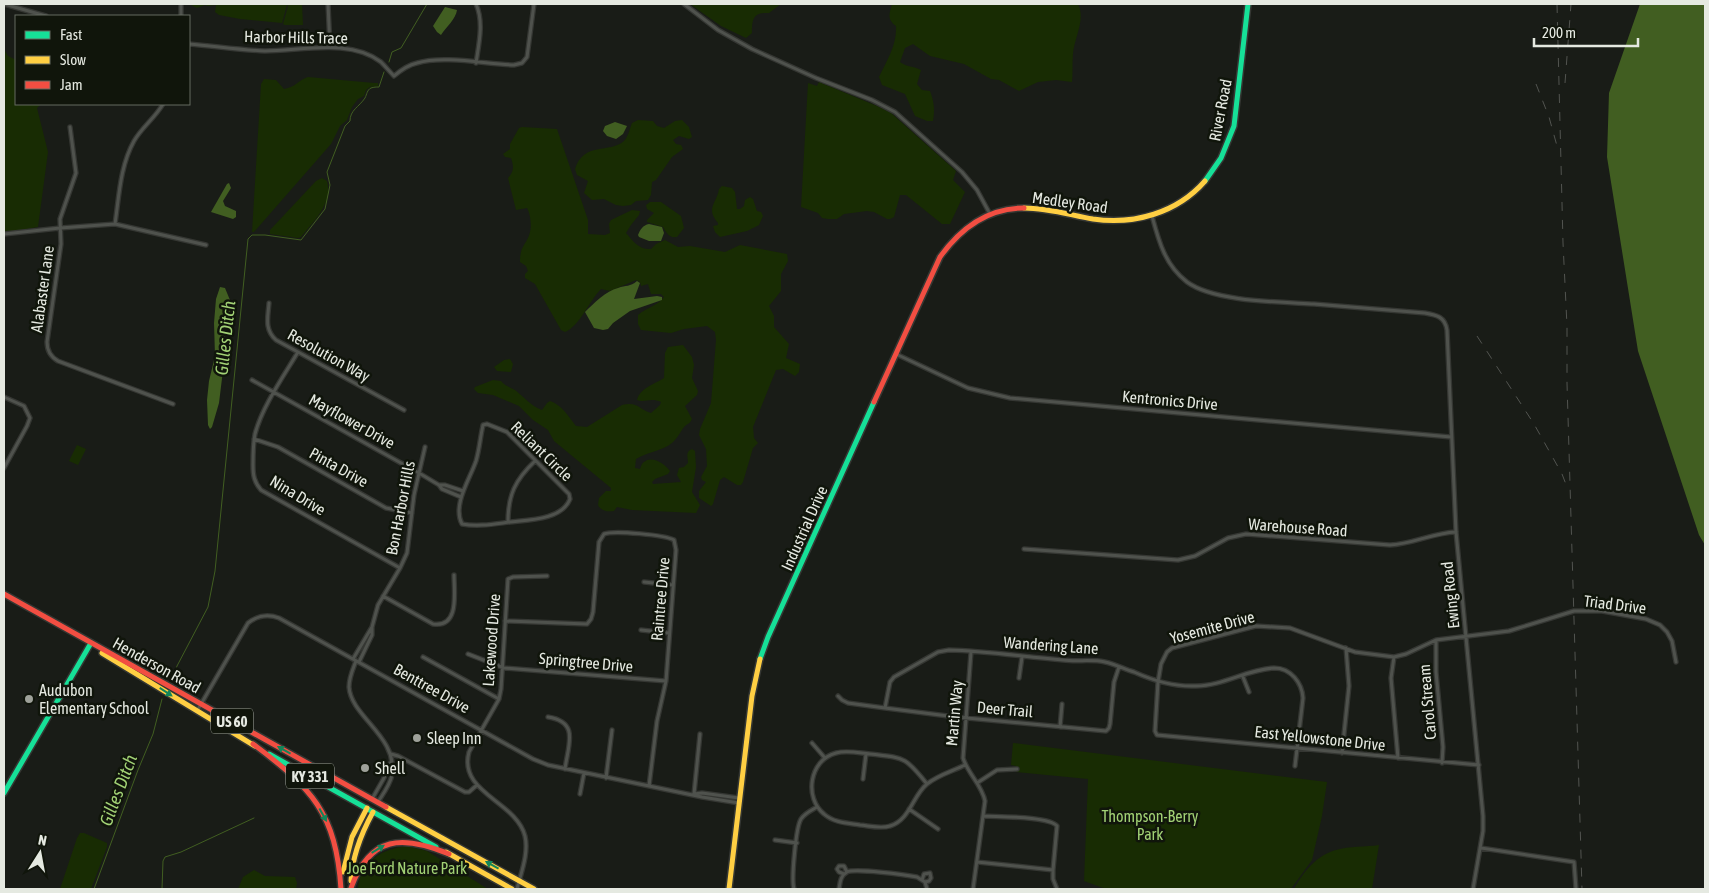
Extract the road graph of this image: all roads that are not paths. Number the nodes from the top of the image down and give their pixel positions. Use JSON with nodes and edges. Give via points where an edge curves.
{"nodes":[{"id":1,"x":4,"y":4,"type":"edge"},
{"id":2,"x":328,"y":4,"type":"edge"},
{"id":3,"x":476,"y":4,"type":"edge"},
{"id":4,"x":534,"y":4,"type":"edge"},
{"id":5,"x":684,"y":4,"type":"edge"},
{"id":6,"x":1248,"y":4,"type":"edge"},
{"id":7,"x":42,"y":15,"type":"edge"},
{"id":8,"x":190,"y":44,"type":"edge"},
{"id":9,"x":330,"y":47,"type":"junction"},
{"id":10,"x":476,"y":63,"type":"junction"},
{"id":11,"x":162,"y":105,"type":"edge"},
{"id":12,"x":70,"y":127,"type":"dead end"},
{"id":13,"x":990,"y":214,"type":"junction"},
{"id":14,"x":1152,"y":216,"type":"junction"},
{"id":15,"x":115,"y":224,"type":"junction"},
{"id":16,"x":60,"y":228,"type":"junction"},
{"id":17,"x":4,"y":234,"type":"edge"},
{"id":18,"x":206,"y":245,"type":"dead end"},
{"id":19,"x":269,"y":303,"type":"dead end"},
{"id":20,"x":298,"y":352,"type":"junction"},
{"id":21,"x":896,"y":354,"type":"junction"},
{"id":22,"x":252,"y":380,"type":"dead end"},
{"id":23,"x":274,"y":393,"type":"junction"},
{"id":24,"x":4,"y":397,"type":"edge"},
{"id":25,"x":173,"y":404,"type":"dead end"},
{"id":26,"x":404,"y":410,"type":"dead end"},
{"id":27,"x":1451,"y":437,"type":"junction"},
{"id":28,"x":254,"y":439,"type":"junction"},
{"id":29,"x":425,"y":447,"type":"dead end"},
{"id":30,"x":536,"y":461,"type":"junction"},
{"id":31,"x":4,"y":468,"type":"edge"},
{"id":32,"x":419,"y":473,"type":"junction"},
{"id":33,"x":439,"y":485,"type":"junction"},
{"id":34,"x":463,"y":491,"type":"junction"},
{"id":35,"x":461,"y":497,"type":"junction"},
{"id":36,"x":412,"y":513,"type":"junction"},
{"id":37,"x":508,"y":522,"type":"junction"},
{"id":38,"x":1456,"y":532,"type":"junction"},
{"id":39,"x":1024,"y":549,"type":"dead end"},
{"id":40,"x":400,"y":568,"type":"junction"},
{"id":41,"x":454,"y":575,"type":"dead end"},
{"id":42,"x":547,"y":576,"type":"dead end"},
{"id":43,"x":644,"y":582,"type":"dead end"},
{"id":44,"x":673,"y":585,"type":"junction"},
{"id":45,"x":4,"y":595,"type":"edge"},
{"id":46,"x":383,"y":596,"type":"junction"},
{"id":47,"x":505,"y":622,"type":"junction"},
{"id":48,"x":372,"y":627,"type":"junction"},
{"id":49,"x":641,"y":630,"type":"dead end"},
{"id":50,"x":670,"y":633,"type":"junction"},
{"id":51,"x":1467,"y":636,"type":"junction"},
{"id":52,"x":1436,"y":640,"type":"junction"},
{"id":53,"x":90,"y":644,"type":"junction"},
{"id":54,"x":1346,"y":648,"type":"junction"},
{"id":55,"x":972,"y":652,"type":"junction"},
{"id":56,"x":468,"y":654,"type":"dead end"},
{"id":57,"x":423,"y":657,"type":"dead end"},
{"id":58,"x":1022,"y":657,"type":"junction"},
{"id":59,"x":1394,"y":657,"type":"junction"},
{"id":60,"x":356,"y":661,"type":"junction"},
{"id":61,"x":1676,"y":662,"type":"dead end"},
{"id":62,"x":1119,"y":666,"type":"junction"},
{"id":63,"x":504,"y":668,"type":"junction"},
{"id":64,"x":1243,"y":676,"type":"junction"},
{"id":65,"x":1019,"y":678,"type":"dead end"},
{"id":66,"x":666,"y":681,"type":"junction"},
{"id":67,"x":1158,"y":682,"type":"junction"},
{"id":68,"x":1249,"y":692,"type":"dead end"},
{"id":69,"x":838,"y":696,"type":"dead end"},
{"id":70,"x":499,"y":699,"type":"junction"},
{"id":71,"x":202,"y":704,"type":"junction"},
{"id":72,"x":1062,"y":704,"type":"dead end"},
{"id":73,"x":885,"y":708,"type":"junction"},
{"id":74,"x":197,"y":712,"type":"junction"},
{"id":75,"x":548,"y":717,"type":"dead end"},
{"id":76,"x":966,"y":718,"type":"junction"},
{"id":77,"x":1060,"y":727,"type":"junction"},
{"id":78,"x":481,"y":730,"type":"junction"},
{"id":79,"x":612,"y":730,"type":"dead end"},
{"id":80,"x":700,"y":734,"type":"dead end"},
{"id":81,"x":1158,"y":735,"type":"joint"},
{"id":82,"x":812,"y":743,"type":"dead end"},
{"id":83,"x":253,"y":744,"type":"junction"},
{"id":84,"x":1298,"y":749,"type":"junction"},
{"id":85,"x":1342,"y":753,"type":"junction"},
{"id":86,"x":390,"y":754,"type":"junction"},
{"id":87,"x":866,"y":754,"type":"junction"},
{"id":88,"x":825,"y":758,"type":"junction"},
{"id":89,"x":1398,"y":758,"type":"junction"},
{"id":90,"x":391,"y":762,"type":"junction"},
{"id":91,"x":1442,"y":763,"type":"junction"},
{"id":92,"x":965,"y":764,"type":"junction"},
{"id":93,"x":1479,"y":765,"type":"junction"},
{"id":94,"x":1295,"y":766,"type":"dead end"},
{"id":95,"x":565,"y":769,"type":"junction"},
{"id":96,"x":1017,"y":769,"type":"dead end"},
{"id":97,"x":584,"y":773,"type":"junction"},
{"id":98,"x":606,"y":778,"type":"junction"},
{"id":99,"x":863,"y":779,"type":"dead end"},
{"id":100,"x":977,"y":783,"type":"junction"},
{"id":101,"x":927,"y":784,"type":"junction"},
{"id":102,"x":477,"y":785,"type":"junction"},
{"id":103,"x":649,"y":786,"type":"junction"},
{"id":104,"x":4,"y":793,"type":"edge"},
{"id":105,"x":580,"y":794,"type":"dead end"},
{"id":106,"x":694,"y":794,"type":"junction"},
{"id":107,"x":372,"y":799,"type":"junction"},
{"id":108,"x":740,"y":800,"type":"junction"},
{"id":109,"x":378,"y":802,"type":"junction"},
{"id":110,"x":817,"y":807,"type":"junction"},
{"id":111,"x":367,"y":808,"type":"junction"},
{"id":112,"x":909,"y":809,"type":"junction"},
{"id":113,"x":373,"y":812,"type":"junction"},
{"id":114,"x":984,"y":816,"type":"junction"},
{"id":115,"x":938,"y":829,"type":"dead end"},
{"id":116,"x":775,"y":840,"type":"dead end"},
{"id":117,"x":797,"y":842,"type":"junction"},
{"id":118,"x":1481,"y":848,"type":"junction"},
{"id":119,"x":449,"y":854,"type":"junction"},
{"id":120,"x":977,"y":862,"type":"junction"},
{"id":121,"x":1053,"y":870,"type":"junction"},
{"id":122,"x":519,"y":881,"type":"junction"},
{"id":123,"x":341,"y":889,"type":"edge"},
{"id":124,"x":351,"y":889,"type":"edge"},
{"id":125,"x":512,"y":889,"type":"edge"},
{"id":126,"x":517,"y":889,"type":"edge"},
{"id":127,"x":534,"y":889,"type":"edge"},
{"id":128,"x":729,"y":889,"type":"edge"},
{"id":129,"x":794,"y":889,"type":"edge"},
{"id":130,"x":839,"y":889,"type":"edge"},
{"id":131,"x":927,"y":889,"type":"edge"},
{"id":132,"x":973,"y":889,"type":"edge"},
{"id":133,"x":1057,"y":889,"type":"edge"},
{"id":134,"x":1473,"y":889,"type":"edge"},
{"id":135,"x":1576,"y":889,"type":"edge"}],
"edges":[{"from":1,"to":7,"type":"street"},
{"from":2,"to":9,"type":"street"},
{"from":3,"to":10,"type":"street","via":[[481,27]]},
{"from":4,"to":10,"type":"street","via":[[525,60],[514,65]]},
{"from":5,"to":13,"type":"street","via":[[718,30],[752,49],[895,112],[962,172]]},
{"from":6,"to":14,"type":"main road","name":"River Road","via":[[1234,126],[1225,152],[1196,190]]},
{"from":8,"to":9,"type":"street","name":"Harbor Hills Trace","via":[[264,51]]},
{"from":9,"to":10,"type":"street","name":"Harbor Hills Trace","via":[[370,56],[394,76],[424,61]]},
{"from":11,"to":15,"type":"street","via":[[128,152]]},
{"from":12,"to":16,"type":"street","name":"Alabaster Lane","via":[[75,178],[61,213]]},
{"from":13,"to":14,"type":"main road","name":"Medley Road","via":[[1025,208],[1116,221]]},
{"from":13,"to":21,"type":"main road","name":"Industrial Drive","via":[[976,220],[946,248]]},
{"from":14,"to":27,"type":"street","name":"Ewing Road","via":[[1160,247],[1174,269],[1206,292],[1438,316],[1446,324]]},
{"from":15,"to":16,"type":"street"},
{"from":15,"to":18,"type":"street"},
{"from":16,"to":17,"type":"street"},
{"from":16,"to":25,"type":"street","name":"Alabaster Lane","via":[[61,244],[47,342],[49,352],[58,361]]},
{"from":19,"to":20,"type":"street","name":"Resolution Way","via":[[270,334]]},
{"from":20,"to":23,"type":"street","name":"Nina Drive"},
{"from":20,"to":26,"type":"street","name":"Resolution Way"},
{"from":21,"to":27,"type":"street","name":"Kentronics Drive","via":[[968,388],[1010,398]]},
{"from":21,"to":108,"type":"main road","name":"Industrial Drive","via":[[768,637],[752,696]]},
{"from":22,"to":23,"type":"street","name":"Mayflower Drive"},
{"from":23,"to":28,"type":"street","name":"Nina Drive"},
{"from":23,"to":32,"type":"street","name":"Mayflower Drive"},
{"from":24,"to":31,"type":"street","via":[[24,406],[30,418]]},
{"from":27,"to":38,"type":"street","name":"Ewing Road"},
{"from":28,"to":36,"type":"street","name":"Pinta Drive","via":[[278,447],[386,508]]},
{"from":28,"to":40,"type":"street","name":"Nina Drive","via":[[254,477],[261,489]]},
{"from":29,"to":32,"type":"street","name":"Bon Harbor Hills"},
{"from":30,"to":34,"type":"street","name":"Reliant Circle","via":[[507,432],[485,424],[476,460]]},
{"from":30,"to":37,"type":"street","via":[[521,475],[513,490]]},
{"from":30,"to":37,"type":"street","name":"Reliant Circle","via":[[569,494],[570,502],[546,517]]},
{"from":32,"to":33,"type":"street","name":"Mayflower Drive"},
{"from":32,"to":36,"type":"street","name":"Bon Harbor Hills"},
{"from":33,"to":34,"type":"street","name":"Mayflower Drive"},
{"from":33,"to":35,"type":"street","name":"Mayflower Drive"},
{"from":34,"to":35,"type":"street","name":"Reliant Circle"},
{"from":35,"to":37,"type":"street","name":"Reliant Circle","via":[[462,524]]},
{"from":36,"to":40,"type":"street","name":"Bon Harbor Hills","via":[[409,544]]},
{"from":38,"to":39,"type":"street","name":"Warehouse Road","via":[[1390,545],[1246,534],[1228,538],[1195,556],[1178,560]]},
{"from":38,"to":51,"type":"street","name":"Ewing Road"},
{"from":40,"to":46,"type":"street","name":"Bon Harbor Hills"},
{"from":41,"to":46,"type":"street","via":[[454,610],[450,618],[441,624],[433,624]]},
{"from":42,"to":47,"type":"street","name":"Lakewood Drive","via":[[508,579]]},
{"from":43,"to":44,"type":"street"},
{"from":44,"to":47,"type":"street","name":"Raintree Drive","via":[[674,540],[606,532],[599,542],[590,622],[584,625]]},
{"from":44,"to":50,"type":"street","name":"Raintree Drive"},
{"from":45,"to":53,"type":"main road","name":"Henderson Road","number":"US 60"},
{"from":46,"to":48,"type":"street","name":"Bon Harbor Hills"},
{"from":47,"to":63,"type":"street","name":"Lakewood Drive"},
{"from":48,"to":60,"type":"street","name":"Bon Harbor Hills"},
{"from":48,"to":60,"type":"street","name":"Bon Harbor Hills","via":[[372,635]]},
{"from":49,"to":50,"type":"street"},
{"from":50,"to":66,"type":"street","name":"Raintree Drive"},
{"from":51,"to":52,"type":"street","name":"Yosemite Drive"},
{"from":51,"to":61,"type":"street","name":"Triad Drive","via":[[1522,628],[1574,611],[1602,611],[1646,619],[1660,625],[1672,641]]},
{"from":51,"to":93,"type":"street","name":"Ewing Road"},
{"from":52,"to":59,"type":"street","name":"Yosemite Drive"},
{"from":52,"to":91,"type":"street","name":"Carol Stream"},
{"from":53,"to":71,"type":"main road","name":"Henderson Road","number":"US 60"},
{"from":53,"to":74,"type":"main road","name":"Henderson Road","number":"US 60","one_way":true},
{"from":53,"to":104,"type":"main road"},
{"from":54,"to":59,"type":"street","name":"Yosemite Drive"},
{"from":54,"to":67,"type":"street","name":"Yosemite Drive","via":[[1282,626],[1248,628],[1172,648],[1164,656]]},
{"from":54,"to":85,"type":"street","via":[[1349,686]]},
{"from":55,"to":58,"type":"street","name":"Wandering Lane"},
{"from":55,"to":73,"type":"street","name":"Wandering Lane","via":[[938,652],[898,675],[890,682]]},
{"from":55,"to":76,"type":"street","name":"Martin Way"},
{"from":56,"to":63,"type":"street","name":"Springtree Drive"},
{"from":57,"to":70,"type":"street"},
{"from":58,"to":62,"type":"street","name":"Wandering Lane","via":[[1098,660]]},
{"from":58,"to":65,"type":"street"},
{"from":59,"to":89,"type":"street","via":[[1391,678]]},
{"from":60,"to":71,"type":"street","name":"Benttree Drive","via":[[279,618],[260,616],[243,630]]},
{"from":60,"to":78,"type":"street","name":"Benttree Drive"},
{"from":60,"to":86,"type":"street","name":"Bon Harbor Hills","via":[[350,679],[351,694]]},
{"from":62,"to":67,"type":"street","name":"Wandering Lane"},
{"from":62,"to":77,"type":"street","name":"Deer Trail","via":[[1108,730]]},
{"from":63,"to":66,"type":"street","name":"Springtree Drive"},
{"from":63,"to":70,"type":"street","name":"Lakewood Drive"},
{"from":64,"to":67,"type":"street","name":"Wandering Lane","via":[[1199,686]]},
{"from":64,"to":68,"type":"street"},
{"from":64,"to":84,"type":"street","name":"Wandering Lane","via":[[1278,669],[1287,671],[1298,681],[1303,698]]},
{"from":66,"to":103,"type":"street","name":"Raintree Drive"},
{"from":67,"to":81,"type":"street","name":"Yosemite Drive","via":[[1155,731]]},
{"from":69,"to":73,"type":"street","name":"Deer Trail","via":[[848,703]]},
{"from":70,"to":78,"type":"street","name":"Lakewood Drive"},
{"from":71,"to":74,"type":"street","name":"Benttree Drive"},
{"from":107,"to":71,"type":"main road","name":"Henderson Road","number":"US 60","one_way":true},
{"from":72,"to":77,"type":"street"},
{"from":73,"to":76,"type":"street","name":"Deer Trail"},
{"from":74,"to":83,"type":"main road","name":"Henderson Road","number":"US 60"},
{"from":75,"to":95,"type":"street","via":[[561,720],[568,728]]},
{"from":76,"to":77,"type":"street","name":"Deer Trail"},
{"from":76,"to":92,"type":"street","name":"Martin Way","via":[[962,749]]},
{"from":78,"to":95,"type":"street","name":"Benttree Drive","via":[[533,759]]},
{"from":78,"to":102,"type":"street","name":"Lakewood Drive","via":[[466,761],[469,774]]},
{"from":79,"to":98,"type":"street"},
{"from":80,"to":106,"type":"street"},
{"from":81,"to":84,"type":"street","name":"East Yellowstone Drive"},
{"from":82,"to":88,"type":"street"},
{"from":83,"to":111,"type":"main road","name":"Henderson Road","number":"KY 331"},
{"from":83,"to":123,"type":"main road","number":"US 60","one_way":true,"via":[[290,772],[318,806],[335,840]]},
{"from":84,"to":85,"type":"street","name":"East Yellowstone Drive"},
{"from":84,"to":94,"type":"street","name":"Wandering Lane"},
{"from":85,"to":89,"type":"street","name":"East Yellowstone Drive"},
{"from":86,"to":90,"type":"street","name":"Bon Harbor Hills"},
{"from":86,"to":102,"type":"street","via":[[465,792]]},
{"from":87,"to":88,"type":"street","via":[[839,752]]},
{"from":87,"to":99,"type":"street"},
{"from":87,"to":101,"type":"street","via":[[907,761]]},
{"from":88,"to":110,"type":"street","via":[[811,784]]},
{"from":89,"to":91,"type":"street","name":"East Yellowstone Drive"},
{"from":90,"to":107,"type":"street"},
{"from":90,"to":109,"type":"street","name":"Bon Harbor Hills","via":[[391,776]]},
{"from":91,"to":93,"type":"street","name":"East Yellowstone Drive"},
{"from":92,"to":100,"type":"street","name":"Martin Way"},
{"from":92,"to":101,"type":"street"},
{"from":93,"to":118,"type":"street","name":"Ewing Road","via":[[1484,827]]},
{"from":95,"to":97,"type":"street","name":"Benttree Drive"},
{"from":96,"to":100,"type":"street","via":[[998,770]]},
{"from":97,"to":98,"type":"street","name":"Benttree Drive"},
{"from":97,"to":105,"type":"street"},
{"from":98,"to":103,"type":"street","name":"Benttree Drive"},
{"from":100,"to":114,"type":"street","name":"Martin Way","via":[[984,796]]},
{"from":101,"to":112,"type":"street"},
{"from":102,"to":122,"type":"street","name":"Lakewood Drive","via":[[522,828],[526,847]]},
{"from":103,"to":106,"type":"street","name":"Benttree Drive"},
{"from":106,"to":108,"type":"street","name":"Benttree Drive"},
{"from":107,"to":109,"type":"main road","name":"Henderson Road","number":"US 60"},
{"from":107,"to":111,"type":"main road"},
{"from":108,"to":128,"type":"main road","name":"Industrial Drive"},
{"from":109,"to":113,"type":"main road"},
{"from":122,"to":109,"type":"main road","name":"Henderson Road","one_way":true},
{"from":110,"to":112,"type":"street","via":[[826,816],[840,822],[884,827],[897,823]]},
{"from":110,"to":117,"type":"street","via":[[802,818]]},
{"from":111,"to":113,"type":"main road","name":"Henderson Road","number":"KY 331"},
{"from":111,"to":123,"type":"main road","via":[[348,849]]},
{"from":112,"to":115,"type":"street"},
{"from":113,"to":119,"type":"main road","name":"Henderson Road","number":"KY 331"},
{"from":113,"to":124,"type":"main road","via":[[356,852]]},
{"from":114,"to":120,"type":"street","name":"Martin Way"},
{"from":114,"to":121,"type":"street","via":[[1052,822],[1056,826]]},
{"from":116,"to":117,"type":"street"},
{"from":117,"to":129,"type":"street","via":[[792,878]]},
{"from":118,"to":134,"type":"street","name":"Ewing Road"},
{"from":118,"to":135,"type":"street","via":[[1571,860],[1574,862]]},
{"from":124,"to":119,"type":"main road","one_way":true,"via":[[357,871],[366,859],[389,843],[411,842]]},
{"from":119,"to":125,"type":"main road","name":"Henderson Road","number":"KY 331"},
{"from":120,"to":121,"type":"street"},
{"from":120,"to":132,"type":"street","name":"Martin Way"},
{"from":121,"to":133,"type":"street"},
{"from":122,"to":126,"type":"street","name":"Lakewood Drive"},
{"from":122,"to":127,"type":"main road","name":"Henderson Road"},
{"from":130,"to":131,"type":"street","via":[[846,873],[858,871],[913,876],[923,881]]}]}
